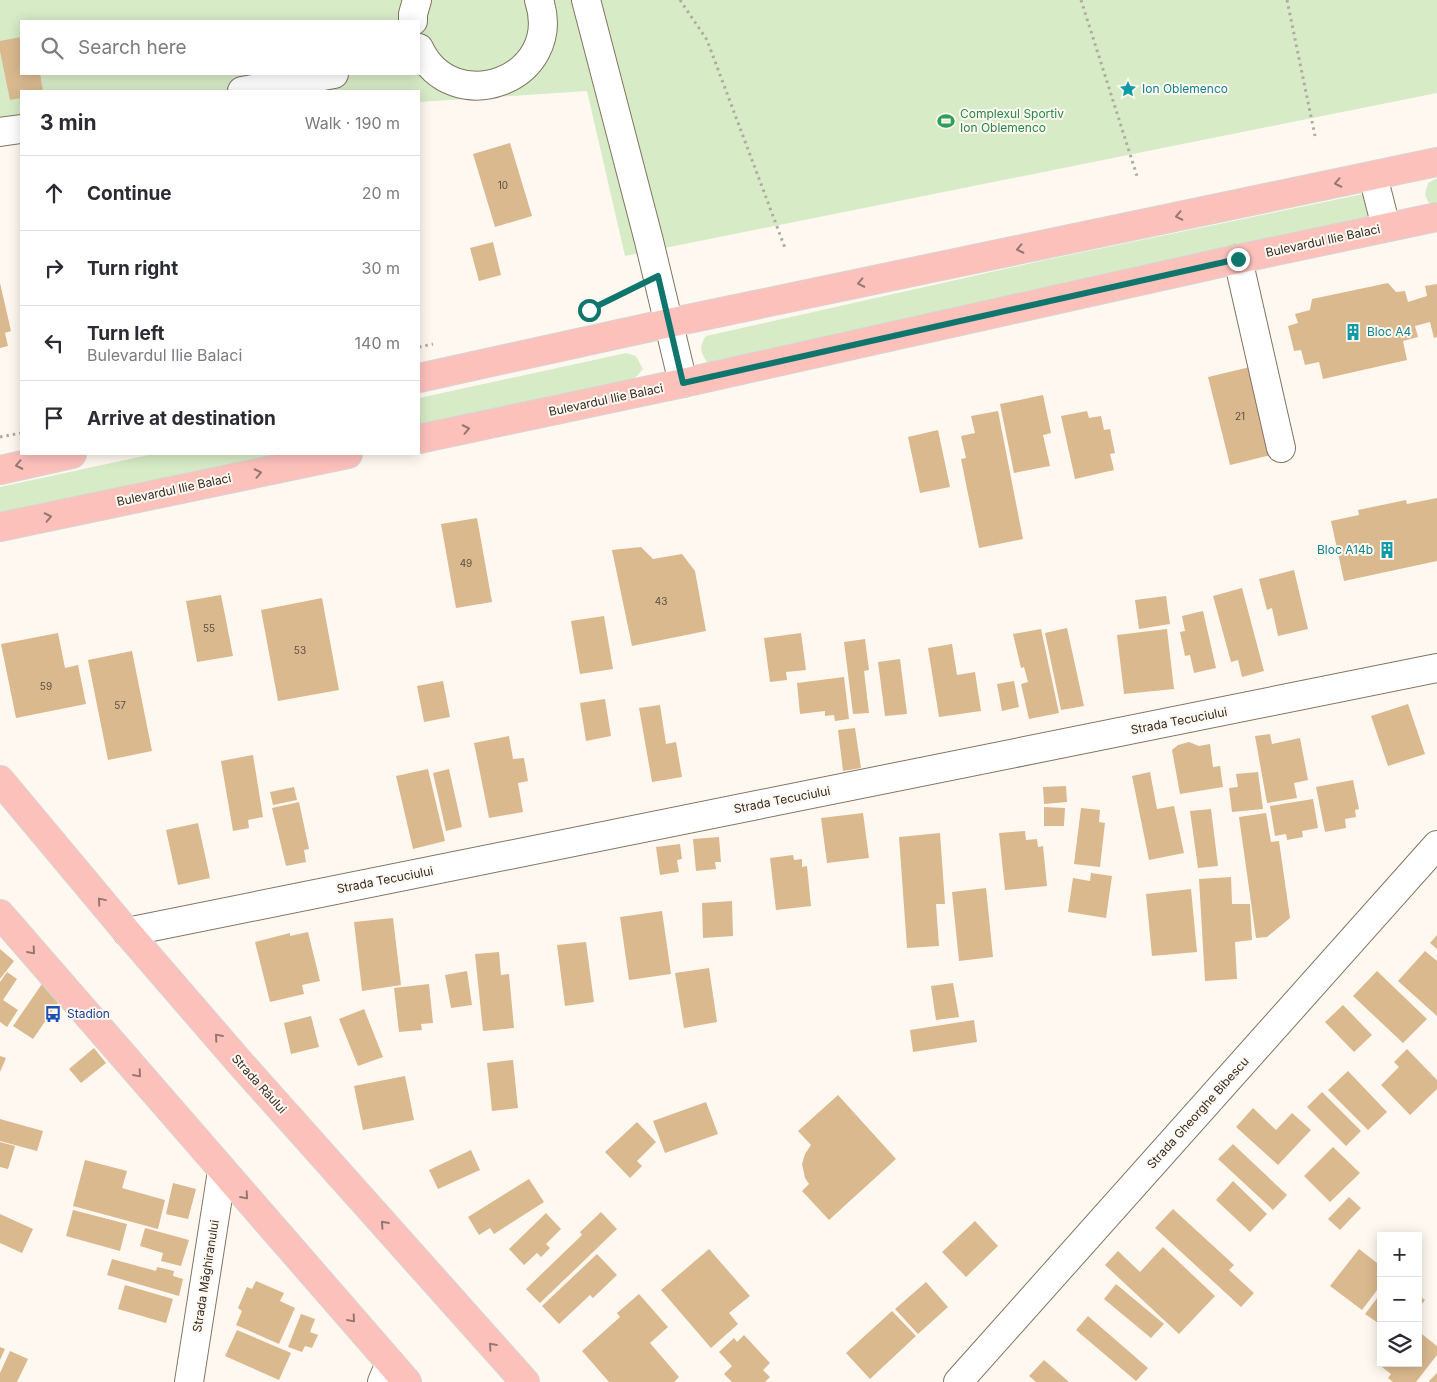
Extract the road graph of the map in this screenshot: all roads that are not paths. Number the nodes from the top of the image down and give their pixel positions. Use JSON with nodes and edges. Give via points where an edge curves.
{"nodes":[{"id":1,"x":417,"y":0,"type":"edge"},
{"id":2,"x":539,"y":0,"type":"edge"},
{"id":3,"x":586,"y":0,"type":"edge"},
{"id":4,"x":413,"y":20,"type":"edge"},
{"id":5,"x":420,"y":50,"type":"edge"},
{"id":6,"x":329,"y":75,"type":"edge"},
{"id":7,"x":247,"y":90,"type":"edge"},
{"id":8,"x":20,"y":129,"type":"edge"},
{"id":9,"x":0,"y":132,"type":"edge"},
{"id":10,"x":1437,"y":162,"type":"edge"},
{"id":11,"x":1373,"y":176,"type":"junction"},
{"id":12,"x":1437,"y":217,"type":"edge"},
{"id":13,"x":1386,"y":227,"type":"junction"},
{"id":14,"x":1238,"y":259,"type":"junction"},
{"id":15,"x":668,"y":323,"type":"junction"},
{"id":16,"x":420,"y":378,"type":"edge"},
{"id":17,"x":683,"y":383,"type":"junction"},
{"id":18,"x":420,"y":439,"type":"edge"},
{"id":19,"x":1281,"y":448,"type":"dead end"},
{"id":20,"x":68,"y":455,"type":"edge"},
{"id":21,"x":343,"y":455,"type":"edge"},
{"id":22,"x":0,"y":470,"type":"edge"},
{"id":23,"x":0,"y":527,"type":"edge"},
{"id":24,"x":1437,"y":668,"type":"edge"},
{"id":25,"x":0,"y":780,"type":"edge"},
{"id":26,"x":1437,"y":844,"type":"edge"},
{"id":27,"x":0,"y":914,"type":"edge"},
{"id":28,"x":127,"y":932,"type":"junction"},
{"id":29,"x":222,"y":1171,"type":"junction"},
{"id":30,"x":393,"y":1375,"type":"edge"},
{"id":31,"x":189,"y":1382,"type":"edge"},
{"id":32,"x":525,"y":1382,"type":"edge"},
{"id":33,"x":958,"y":1382,"type":"edge"}],
"edges":[{"from":1,"to":4,"type":"street"},
{"from":2,"to":5,"type":"street","via":[[543,11],[543,31],[536,51],[508,80],[488,86],[467,85],[448,79],[431,67]]},
{"from":3,"to":15,"type":"street"},
{"from":6,"to":7,"type":"street"},
{"from":8,"to":9,"type":"street"},
{"from":10,"to":11,"type":"main road"},
{"from":11,"to":13,"type":"street"},
{"from":11,"to":15,"type":"main road","one_way":true},
{"from":12,"to":13,"type":"main road","name":"Bulevardul Ilie Balaci"},
{"from":13,"to":14,"type":"main road","name":"Bulevardul Ilie Balaci"},
{"from":14,"to":17,"type":"main road","name":"Bulevardul Ilie Balaci"},
{"from":14,"to":19,"type":"street"},
{"from":15,"to":16,"type":"main road"},
{"from":15,"to":17,"type":"street"},
{"from":18,"to":17,"type":"main road","name":"Bulevardul Ilie Balaci","one_way":true},
{"from":20,"to":22,"type":"main road","one_way":true},
{"from":23,"to":21,"type":"main road","name":"Bulevardul Ilie Balaci","one_way":true},
{"from":24,"to":28,"type":"street","name":"Strada Tecuciului"},
{"from":28,"to":25,"type":"main road","name":"Strada Râului","one_way":true},
{"from":26,"to":33,"type":"street","name":"Strada Gheorghe Bibescu"},
{"from":27,"to":29,"type":"main road","one_way":true},
{"from":32,"to":28,"type":"main road","name":"Strada Râului","one_way":true},
{"from":29,"to":30,"type":"main road","one_way":true},
{"from":29,"to":31,"type":"street","name":"Strada Măghiranului"}]}
